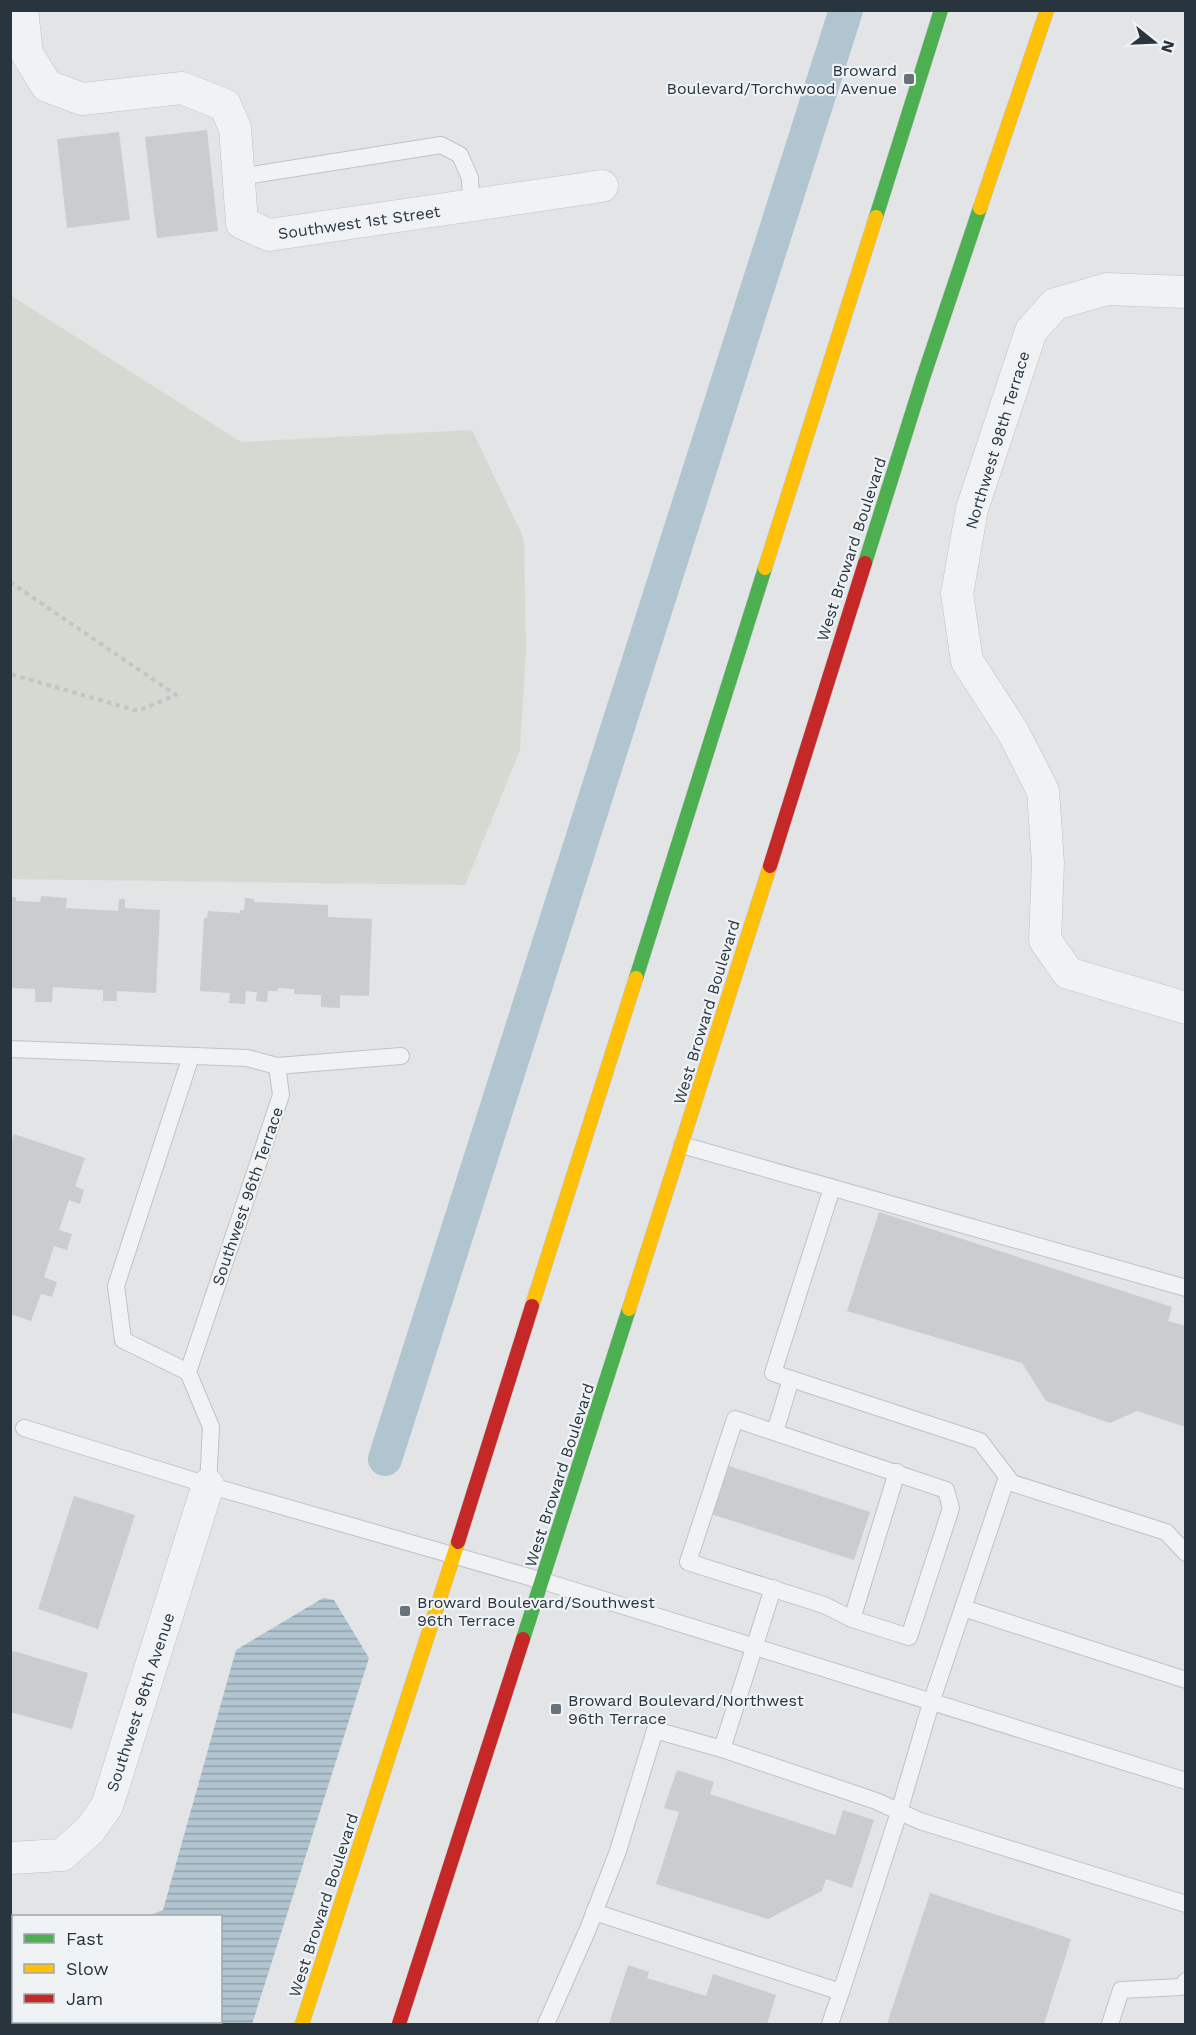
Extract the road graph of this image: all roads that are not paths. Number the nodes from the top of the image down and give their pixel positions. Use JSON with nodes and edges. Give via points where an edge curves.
{"nodes":[{"id":1,"x":22,"y":10,"type":"edge"},
{"id":2,"x":941,"y":10,"type":"edge"},
{"id":3,"x":1047,"y":10,"type":"edge"},
{"id":4,"x":238,"y":177,"type":"junction"},
{"id":5,"x":602,"y":186,"type":"dead end"},
{"id":6,"x":471,"y":205,"type":"junction"},
{"id":7,"x":1185,"y":292,"type":"edge"},
{"id":8,"x":1185,"y":1008,"type":"edge"},
{"id":9,"x":10,"y":1049,"type":"edge"},
{"id":10,"x":191,"y":1056,"type":"junction"},
{"id":11,"x":401,"y":1056,"type":"dead end"},
{"id":12,"x":277,"y":1066,"type":"junction"},
{"id":13,"x":682,"y":1145,"type":"junction"},
{"id":14,"x":832,"y":1188,"type":"junction"},
{"id":15,"x":1185,"y":1288,"type":"edge"},
{"id":16,"x":188,"y":1372,"type":"junction"},
{"id":17,"x":791,"y":1379,"type":"junction"},
{"id":18,"x":24,"y":1428,"type":"dead end"},
{"id":19,"x":775,"y":1432,"type":"junction"},
{"id":20,"x":897,"y":1472,"type":"junction"},
{"id":21,"x":1007,"y":1477,"type":"junction"},
{"id":22,"x":208,"y":1485,"type":"junction"},
{"id":23,"x":1185,"y":1553,"type":"edge"},
{"id":24,"x":453,"y":1557,"type":"junction"},
{"id":25,"x":543,"y":1581,"type":"junction"},
{"id":26,"x":773,"y":1588,"type":"junction"},
{"id":27,"x":963,"y":1608,"type":"junction"},
{"id":28,"x":852,"y":1619,"type":"junction"},
{"id":29,"x":754,"y":1648,"type":"junction"},
{"id":30,"x":1185,"y":1680,"type":"edge"},
{"id":31,"x":931,"y":1703,"type":"junction"},
{"id":32,"x":722,"y":1749,"type":"junction"},
{"id":33,"x":1185,"y":1780,"type":"edge"},
{"id":34,"x":899,"y":1812,"type":"junction"},
{"id":35,"x":10,"y":1858,"type":"edge"},
{"id":36,"x":1185,"y":1904,"type":"edge"},
{"id":37,"x":594,"y":1912,"type":"junction"},
{"id":38,"x":1185,"y":1981,"type":"edge"},
{"id":39,"x":841,"y":1992,"type":"junction"},
{"id":40,"x":302,"y":2025,"type":"edge"},
{"id":41,"x":399,"y":2025,"type":"edge"},
{"id":42,"x":546,"y":2025,"type":"edge"},
{"id":43,"x":830,"y":2025,"type":"edge"},
{"id":44,"x":1110,"y":2025,"type":"edge"}],
"edges":[{"from":1,"to":4,"type":"street","name":"Southwest 1st Street","via":[[27,54],[47,86],[82,99],[182,88],[225,105],[235,128]]},
{"from":2,"to":24,"type":"main road","name":"West Broward Boulevard"},
{"from":3,"to":13,"type":"main road","name":"West Broward Boulevard","via":[[922,378]]},
{"from":4,"to":6,"type":"lane","via":[[441,145],[460,155],[470,178]]},
{"from":4,"to":6,"type":"street","name":"Southwest 1st Street","via":[[242,223],[269,235]]},
{"from":5,"to":6,"type":"street","name":"Southwest 1st Street"},
{"from":7,"to":8,"type":"street","name":"Northwest 98th Terrace","via":[[1107,289],[1055,304],[1031,331],[972,509],[957,594],[967,661],[1013,732],[1043,791],[1048,863],[1045,940],[1068,973]]},
{"from":9,"to":10,"type":"lane"},
{"from":10,"to":12,"type":"lane","via":[[247,1058]]},
{"from":10,"to":16,"type":"lane","via":[[116,1286],[123,1340]]},
{"from":11,"to":12,"type":"lane"},
{"from":12,"to":16,"type":"lane","name":"Southwest 96th Terrace","via":[[281,1095]]},
{"from":13,"to":14,"type":"lane"},
{"from":13,"to":25,"type":"main road","name":"West Broward Boulevard"},
{"from":14,"to":15,"type":"lane"},
{"from":14,"to":17,"type":"lane","via":[[773,1373]]},
{"from":16,"to":22,"type":"lane","via":[[211,1427]]},
{"from":17,"to":19,"type":"lane"},
{"from":17,"to":21,"type":"lane","via":[[980,1441]]},
{"from":18,"to":22,"type":"lane"},
{"from":19,"to":20,"type":"lane"},
{"from":19,"to":26,"type":"lane","via":[[735,1419],[688,1562]]},
{"from":20,"to":28,"type":"lane"},
{"from":20,"to":28,"type":"lane","via":[[946,1490],[951,1508],[909,1636]]},
{"from":21,"to":23,"type":"lane","via":[[1012,1483],[1166,1532]]},
{"from":21,"to":27,"type":"lane"},
{"from":22,"to":24,"type":"lane"},
{"from":22,"to":35,"type":"street","name":"Southwest 96th Avenue","via":[[107,1806],[90,1830],[62,1855]]},
{"from":24,"to":25,"type":"lane"},
{"from":24,"to":40,"type":"main road","name":"West Broward Boulevard"},
{"from":25,"to":29,"type":"lane"},
{"from":25,"to":41,"type":"main road","name":"West Broward Boulevard"},
{"from":26,"to":28,"type":"lane"},
{"from":26,"to":29,"type":"lane"},
{"from":27,"to":30,"type":"lane"},
{"from":27,"to":31,"type":"lane"},
{"from":29,"to":31,"type":"lane"},
{"from":29,"to":32,"type":"lane"},
{"from":31,"to":33,"type":"lane"},
{"from":31,"to":34,"type":"lane"},
{"from":32,"to":34,"type":"lane"},
{"from":32,"to":37,"type":"lane","via":[[655,1730],[618,1851]]},
{"from":34,"to":36,"type":"lane"},
{"from":34,"to":39,"type":"lane"},
{"from":37,"to":39,"type":"lane"},
{"from":37,"to":42,"type":"lane"},
{"from":38,"to":44,"type":"lane","via":[[1181,1987],[1121,1990]]},
{"from":39,"to":43,"type":"lane"}]}
